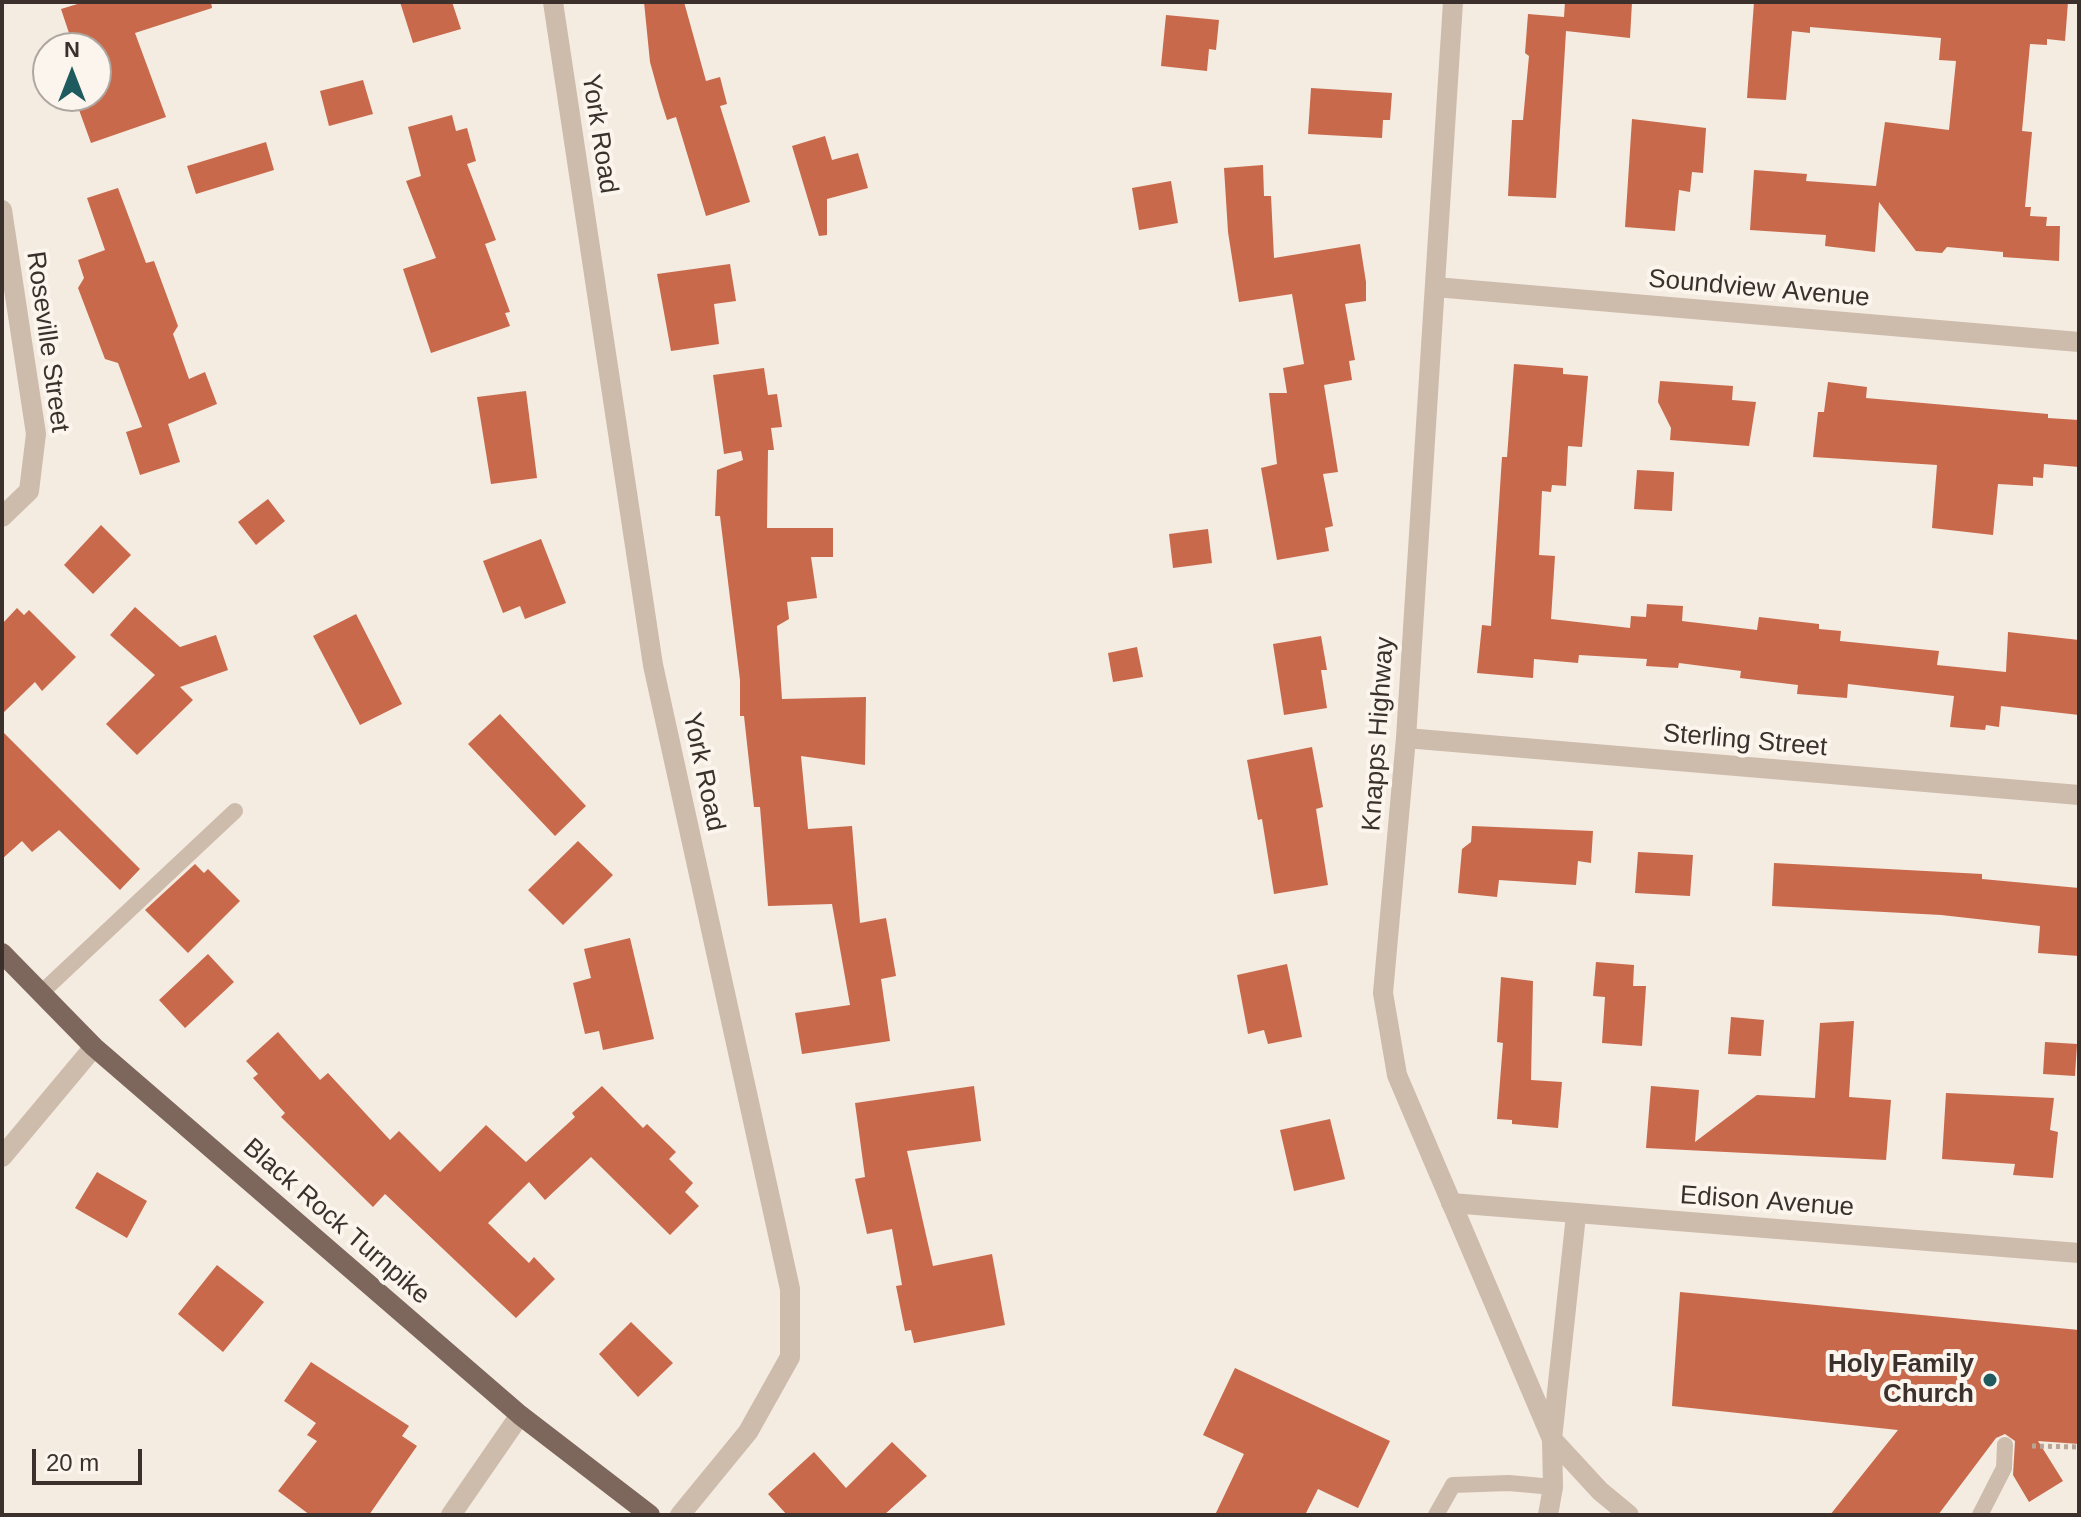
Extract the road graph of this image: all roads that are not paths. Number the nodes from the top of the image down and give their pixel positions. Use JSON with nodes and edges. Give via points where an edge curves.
{"nodes":[{"id":1,"x":553,"y":2,"type":"edge"},
{"id":2,"x":1453,"y":2,"type":"edge"},
{"id":3,"x":2,"y":210,"type":"edge"},
{"id":4,"x":1435,"y":287,"type":"junction"},
{"id":5,"x":2079,"y":342,"type":"edge"},
{"id":6,"x":2,"y":517,"type":"edge"},
{"id":7,"x":1406,"y":738,"type":"junction"},
{"id":8,"x":2079,"y":795,"type":"edge"},
{"id":9,"x":235,"y":811,"type":"dead end"},
{"id":10,"x":2,"y":953,"type":"edge"},
{"id":11,"x":41,"y":993,"type":"junction"},
{"id":12,"x":94,"y":1047,"type":"junction"},
{"id":13,"x":2,"y":1157,"type":"edge"},
{"id":14,"x":1451,"y":1203,"type":"junction"},
{"id":15,"x":1576,"y":1215,"type":"junction"},
{"id":16,"x":2079,"y":1253,"type":"edge"},
{"id":17,"x":520,"y":1415,"type":"junction"},
{"id":18,"x":1552,"y":1439,"type":"junction"},
{"id":19,"x":2005,"y":1445,"type":"road end"},
{"id":20,"x":1553,"y":1487,"type":"junction"},
{"id":21,"x":451,"y":1515,"type":"edge"},
{"id":22,"x":650,"y":1515,"type":"edge"},
{"id":23,"x":680,"y":1515,"type":"edge"},
{"id":24,"x":1436,"y":1515,"type":"edge"},
{"id":25,"x":1548,"y":1515,"type":"edge"},
{"id":26,"x":1629,"y":1515,"type":"edge"},
{"id":27,"x":1980,"y":1515,"type":"edge"}],
"edges":[{"from":1,"to":23,"type":"street","name":"York Road","via":[[653,665],[790,1289],[790,1357],[748,1432]]},
{"from":2,"to":4,"type":"street","name":"Knapps Highway"},
{"from":3,"to":6,"type":"street","name":"Roseville Street","via":[[36,434],[29,491]]},
{"from":4,"to":5,"type":"street","name":"Soundview Avenue"},
{"from":4,"to":7,"type":"street","name":"Knapps Highway"},
{"from":7,"to":8,"type":"street","name":"Sterling Street"},
{"from":7,"to":14,"type":"street","name":"Knapps Highway","via":[[1383,993],[1397,1075]]},
{"from":9,"to":11,"type":"lane"},
{"from":10,"to":11,"type":"main road","name":"Black Rock Turnpike"},
{"from":11,"to":12,"type":"main road","name":"Black Rock Turnpike"},
{"from":12,"to":13,"type":"street"},
{"from":12,"to":17,"type":"main road","name":"Black Rock Turnpike"},
{"from":14,"to":15,"type":"street","name":"Edison Avenue"},
{"from":14,"to":18,"type":"street","name":"Knapps Highway"},
{"from":15,"to":16,"type":"street","name":"Edison Avenue"},
{"from":15,"to":18,"type":"street","name":"Knapps Highway"},
{"from":17,"to":21,"type":"street"},
{"from":17,"to":22,"type":"main road","name":"Black Rock Turnpike"},
{"from":18,"to":20,"type":"street","name":"Knapps Highway"},
{"from":18,"to":26,"type":"street"},
{"from":19,"to":27,"type":"lane","via":[[2004,1468]]},
{"from":20,"to":24,"type":"lane","via":[[1453,1485]]},
{"from":20,"to":25,"type":"street","name":"Knapps Highway"}]}
